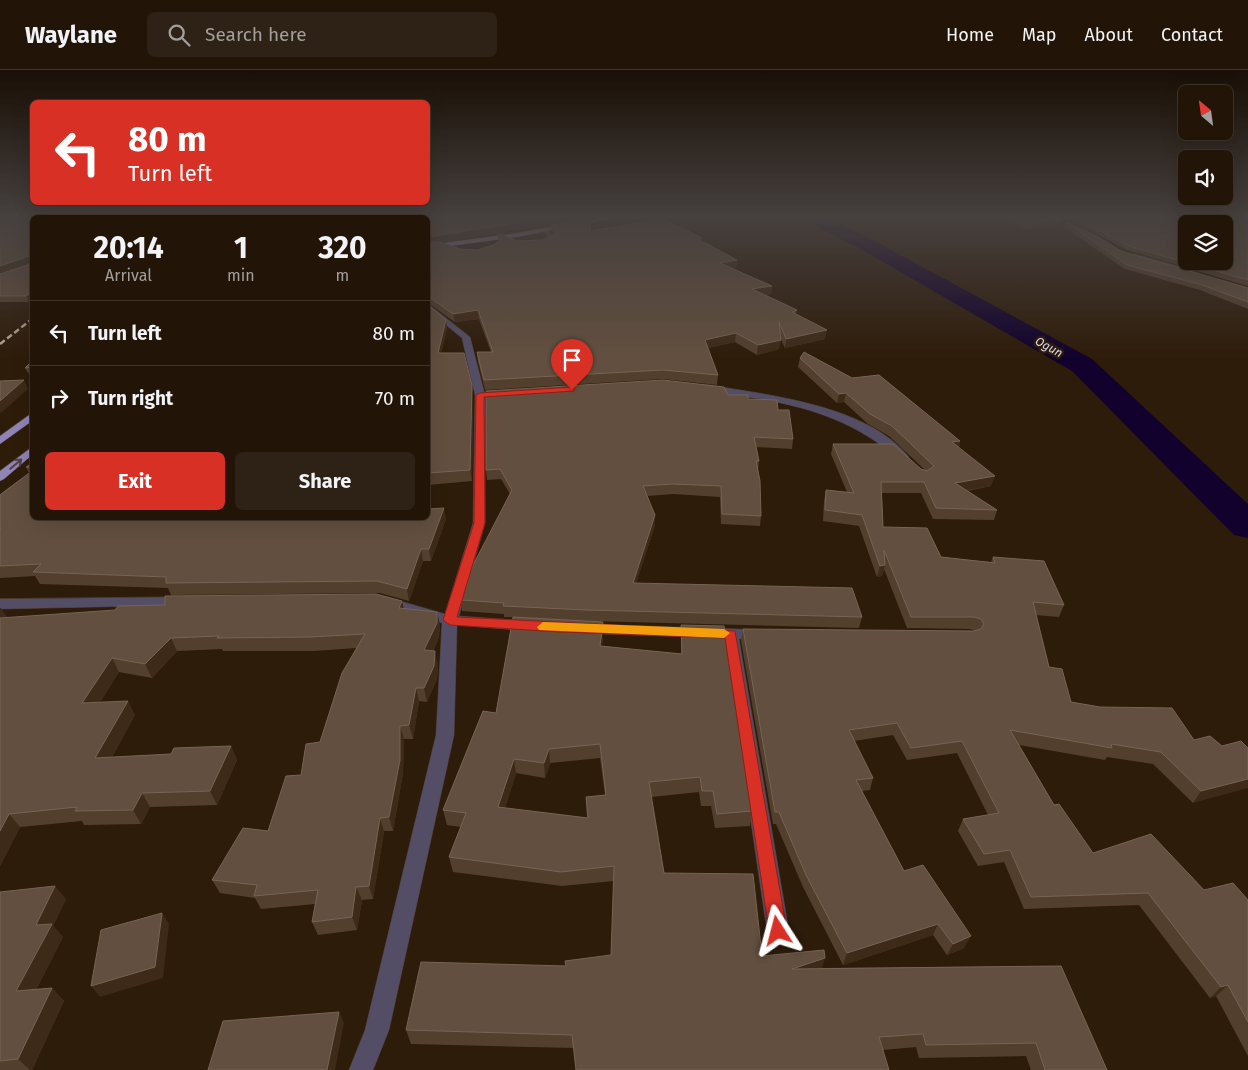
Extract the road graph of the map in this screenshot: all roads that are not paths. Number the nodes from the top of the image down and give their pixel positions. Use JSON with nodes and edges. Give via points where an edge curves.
{"nodes":[{"id":1,"x":430,"y":308,"type":"edge"},
{"id":2,"x":699,"y":387,"type":"edge"},
{"id":3,"x":30,"y":418,"type":"edge"},
{"id":4,"x":0,"y":441,"type":"edge"},
{"id":5,"x":30,"y":452,"type":"edge"},
{"id":6,"x":910,"y":464,"type":"edge"},
{"id":7,"x":0,"y":478,"type":"edge"},
{"id":8,"x":370,"y":600,"type":"edge"},
{"id":9,"x":195,"y":602,"type":"edge"},
{"id":10,"x":0,"y":604,"type":"edge"},
{"id":11,"x":450,"y":620,"type":"junction"},
{"id":12,"x":542,"y":626,"type":"edge"},
{"id":13,"x":570,"y":628,"type":"edge"},
{"id":14,"x":731,"y":634,"type":"junction"},
{"id":15,"x":781,"y":634,"type":"edge"},
{"id":16,"x":778,"y":931,"type":"dead end"},
{"id":17,"x":361,"y":1070,"type":"edge"}],
"edges":[{"from":1,"to":11,"type":"street","via":[[466,337],[485,395],[479,523]]},
{"from":2,"to":6,"type":"street","via":[[801,404],[840,415],[884,439]]},
{"from":3,"to":4,"type":"highway"},
{"from":7,"to":5,"type":"highway","one_way":true},
{"from":8,"to":11,"type":"street"},
{"from":9,"to":10,"type":"street"},
{"from":11,"to":12,"type":"street"},
{"from":11,"to":17,"type":"street","via":[[445,735],[377,1030]]},
{"from":13,"to":14,"type":"street"},
{"from":14,"to":15,"type":"street"},
{"from":14,"to":16,"type":"street"}]}
